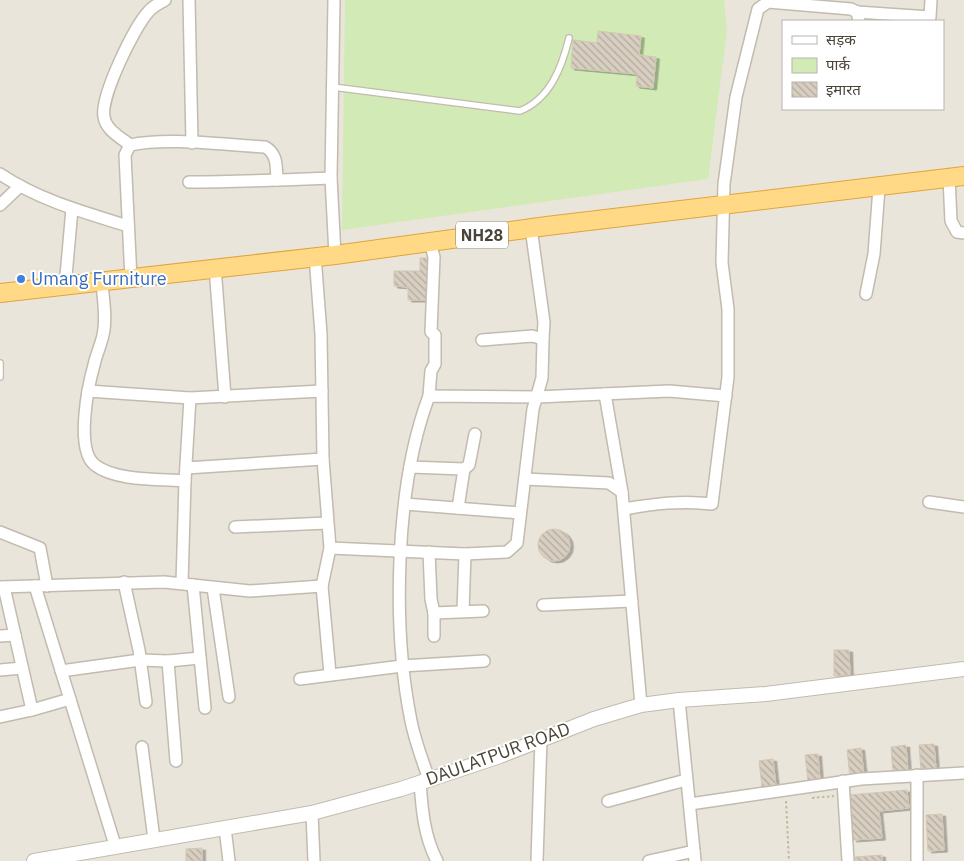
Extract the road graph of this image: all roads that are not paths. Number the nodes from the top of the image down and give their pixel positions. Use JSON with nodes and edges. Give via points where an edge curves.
{"nodes":[{"id":1,"x":165,"y":0,"type":"edge"},
{"id":2,"x":189,"y":0,"type":"edge"},
{"id":3,"x":334,"y":0,"type":"edge"},
{"id":4,"x":931,"y":0,"type":"edge"},
{"id":5,"x":768,"y":1,"type":"edge"},
{"id":6,"x":858,"y":17,"type":"edge"},
{"id":7,"x":569,"y":38,"type":"dead end"},
{"id":8,"x":334,"y":87,"type":"junction"},
{"id":9,"x":192,"y":143,"type":"junction"},
{"id":10,"x":130,"y":145,"type":"junction"},
{"id":11,"x":0,"y":174,"type":"edge"},
{"id":12,"x":957,"y":177,"type":"edge"},
{"id":13,"x":331,"y":178,"type":"junction"},
{"id":14,"x":277,"y":180,"type":"junction"},
{"id":15,"x":189,"y":182,"type":"dead end"},
{"id":16,"x":20,"y":186,"type":"junction"},
{"id":17,"x":879,"y":188,"type":"junction"},
{"id":18,"x":0,"y":205,"type":"edge"},
{"id":19,"x":725,"y":205,"type":"junction"},
{"id":20,"x":72,"y":209,"type":"junction"},
{"id":21,"x":128,"y":226,"type":"junction"},
{"id":22,"x":532,"y":228,"type":"junction"},
{"id":23,"x":964,"y":233,"type":"edge"},
{"id":24,"x":430,"y":242,"type":"junction"},
{"id":25,"x":335,"y":255,"type":"junction"},
{"id":26,"x":315,"y":256,"type":"junction"},
{"id":27,"x":215,"y":267,"type":"junction"},
{"id":28,"x":131,"y":279,"type":"junction"},
{"id":29,"x":102,"y":282,"type":"junction"},
{"id":30,"x":65,"y":287,"type":"junction"},
{"id":31,"x":0,"y":293,"type":"edge"},
{"id":32,"x":866,"y":294,"type":"dead end"},
{"id":33,"x":543,"y":339,"type":"junction"},
{"id":34,"x":482,"y":340,"type":"dead end"},
{"id":35,"x":0,"y":363,"type":"edge"},
{"id":36,"x":0,"y":376,"type":"edge"},
{"id":37,"x":88,"y":391,"type":"junction"},
{"id":38,"x":322,"y":391,"type":"junction"},
{"id":39,"x":605,"y":394,"type":"junction"},
{"id":40,"x":429,"y":396,"type":"junction"},
{"id":41,"x":726,"y":396,"type":"junction"},
{"id":42,"x":225,"y":397,"type":"junction"},
{"id":43,"x":537,"y":397,"type":"junction"},
{"id":44,"x":190,"y":398,"type":"junction"},
{"id":45,"x":475,"y":434,"type":"dead end"},
{"id":46,"x":323,"y":459,"type":"junction"},
{"id":47,"x":410,"y":467,"type":"junction"},
{"id":48,"x":186,"y":468,"type":"junction"},
{"id":49,"x":464,"y":469,"type":"junction"},
{"id":50,"x":524,"y":479,"type":"junction"},
{"id":51,"x":185,"y":481,"type":"junction"},
{"id":52,"x":622,"y":492,"type":"junction"},
{"id":53,"x":929,"y":502,"type":"dead end"},
{"id":54,"x":405,"y":504,"type":"junction"},
{"id":55,"x":964,"y":507,"type":"edge"},
{"id":56,"x":458,"y":508,"type":"junction"},
{"id":57,"x":624,"y":508,"type":"junction"},
{"id":58,"x":520,"y":513,"type":"junction"},
{"id":59,"x":327,"y":523,"type":"junction"},
{"id":60,"x":235,"y":527,"type":"dead end"},
{"id":61,"x":0,"y":532,"type":"edge"},
{"id":62,"x":330,"y":548,"type":"junction"},
{"id":63,"x":400,"y":552,"type":"junction"},
{"id":64,"x":429,"y":552,"type":"junction"},
{"id":65,"x":465,"y":554,"type":"junction"},
{"id":66,"x":124,"y":582,"type":"junction"},
{"id":67,"x":187,"y":584,"type":"junction"},
{"id":68,"x":35,"y":586,"type":"junction"},
{"id":69,"x":47,"y":586,"type":"junction"},
{"id":70,"x":322,"y":586,"type":"junction"},
{"id":71,"x":2,"y":587,"type":"edge"},
{"id":72,"x":213,"y":588,"type":"junction"},
{"id":73,"x":632,"y":601,"type":"junction"},
{"id":74,"x":544,"y":605,"type":"dead end"},
{"id":75,"x":483,"y":611,"type":"dead end"},
{"id":76,"x":463,"y":612,"type":"junction"},
{"id":77,"x":434,"y":613,"type":"junction"},
{"id":78,"x":15,"y":635,"type":"junction"},
{"id":79,"x":0,"y":636,"type":"edge"},
{"id":80,"x":434,"y":636,"type":"dead end"},
{"id":81,"x":200,"y":658,"type":"junction"},
{"id":82,"x":140,"y":660,"type":"junction"},
{"id":83,"x":484,"y":660,"type":"dead end"},
{"id":84,"x":168,"y":661,"type":"junction"},
{"id":85,"x":402,"y":666,"type":"junction"},
{"id":86,"x":22,"y":668,"type":"junction"},
{"id":87,"x":964,"y":669,"type":"edge"},
{"id":88,"x":0,"y":670,"type":"edge"},
{"id":89,"x":61,"y":671,"type":"junction"},
{"id":90,"x":330,"y":674,"type":"junction"},
{"id":91,"x":300,"y":678,"type":"dead end"},
{"id":92,"x":230,"y":697,"type":"dead end"},
{"id":93,"x":70,"y":699,"type":"junction"},
{"id":94,"x":679,"y":700,"type":"junction"},
{"id":95,"x":146,"y":702,"type":"dead end"},
{"id":96,"x":641,"y":705,"type":"junction"},
{"id":97,"x":205,"y":708,"type":"dead end"},
{"id":98,"x":32,"y":710,"type":"junction"},
{"id":99,"x":0,"y":717,"type":"edge"},
{"id":100,"x":541,"y":739,"type":"junction"},
{"id":101,"x":142,"y":746,"type":"dead end"},
{"id":102,"x":176,"y":760,"type":"dead end"},
{"id":103,"x":964,"y":773,"type":"edge"},
{"id":104,"x":917,"y":775,"type":"junction"},
{"id":105,"x":686,"y":780,"type":"junction"},
{"id":106,"x":424,"y":781,"type":"junction"},
{"id":107,"x":843,"y":781,"type":"junction"},
{"id":108,"x":608,"y":801,"type":"dead end"},
{"id":109,"x":690,"y":804,"type":"junction"},
{"id":110,"x":312,"y":813,"type":"junction"},
{"id":111,"x":225,"y":828,"type":"junction"},
{"id":112,"x":154,"y":840,"type":"junction"},
{"id":113,"x":115,"y":845,"type":"junction"},
{"id":114,"x":694,"y":856,"type":"edge"},
{"id":115,"x":40,"y":861,"type":"edge"},
{"id":116,"x":229,"y":861,"type":"edge"},
{"id":117,"x":314,"y":861,"type":"edge"},
{"id":118,"x":437,"y":861,"type":"edge"},
{"id":119,"x":538,"y":861,"type":"edge"},
{"id":120,"x":649,"y":861,"type":"edge"},
{"id":121,"x":848,"y":861,"type":"edge"},
{"id":122,"x":918,"y":861,"type":"edge"}],
"edges":[{"from":1,"to":10,"type":"street","via":[[149,10],[134,34],[118,64],[104,106],[109,130]]},
{"from":2,"to":9,"type":"street"},
{"from":3,"to":8,"type":"street"},
{"from":4,"to":6,"type":"street","via":[[930,17]]},
{"from":5,"to":6,"type":"street","via":[[851,9]]},
{"from":5,"to":19,"type":"street","via":[[758,9],[754,19],[736,97],[724,184]]},
{"from":7,"to":8,"type":"lane","via":[[563,64],[556,77],[530,107],[520,111]]},
{"from":8,"to":13,"type":"street"},
{"from":9,"to":10,"type":"street","via":[[141,142]]},
{"from":9,"to":14,"type":"street","via":[[272,151]]},
{"from":10,"to":21,"type":"street","via":[[125,155]]},
{"from":11,"to":16,"type":"street"},
{"from":12,"to":17,"type":"highway","number":"NH28"},
{"from":12,"to":23,"type":"street","via":[[951,221],[957,232]]},
{"from":13,"to":14,"type":"street"},
{"from":13,"to":25,"type":"street"},
{"from":14,"to":15,"type":"street"},
{"from":16,"to":18,"type":"street"},
{"from":16,"to":20,"type":"street"},
{"from":17,"to":19,"type":"highway","number":"NH28"},
{"from":17,"to":32,"type":"street","via":[[876,235]]},
{"from":19,"to":22,"type":"highway","number":"NH28"},
{"from":19,"to":41,"type":"street","via":[[722,244],[728,309]]},
{"from":20,"to":21,"type":"street"},
{"from":20,"to":30,"type":"street"},
{"from":21,"to":28,"type":"street"},
{"from":22,"to":24,"type":"highway","number":"NH28"},
{"from":22,"to":33,"type":"street","via":[[544,322]]},
{"from":24,"to":25,"type":"highway","number":"NH28"},
{"from":24,"to":40,"type":"street","via":[[434,257],[431,332],[435,335],[435,364],[431,371]]},
{"from":25,"to":26,"type":"highway","number":"NH28"},
{"from":26,"to":27,"type":"highway","number":"NH28"},
{"from":26,"to":38,"type":"street"},
{"from":27,"to":28,"type":"highway","number":"NH28"},
{"from":27,"to":42,"type":"street"},
{"from":28,"to":29,"type":"highway","number":"NH28"},
{"from":29,"to":30,"type":"highway","number":"NH28"},
{"from":29,"to":37,"type":"street","via":[[104,328]]},
{"from":30,"to":31,"type":"highway","number":"NH28"},
{"from":33,"to":34,"type":"street","via":[[532,336]]},
{"from":33,"to":43,"type":"street","via":[[543,364]]},
{"from":35,"to":36,"type":"lane"},
{"from":37,"to":44,"type":"street"},
{"from":37,"to":51,"type":"street","via":[[84,444],[93,464],[126,476]]},
{"from":38,"to":42,"type":"street"},
{"from":38,"to":46,"type":"street"},
{"from":39,"to":41,"type":"street","via":[[669,391]]},
{"from":39,"to":43,"type":"street"},
{"from":39,"to":52,"type":"street"},
{"from":40,"to":43,"type":"street"},
{"from":40,"to":47,"type":"street","via":[[413,443]]},
{"from":41,"to":57,"type":"street","via":[[712,504],[675,502]]},
{"from":42,"to":44,"type":"street"},
{"from":43,"to":50,"type":"street"},
{"from":44,"to":48,"type":"street"},
{"from":45,"to":49,"type":"street","via":[[469,465]]},
{"from":46,"to":48,"type":"street"},
{"from":46,"to":59,"type":"street"},
{"from":47,"to":49,"type":"street"},
{"from":47,"to":54,"type":"street"},
{"from":48,"to":51,"type":"street"},
{"from":49,"to":56,"type":"street"},
{"from":50,"to":52,"type":"street","via":[[609,483]]},
{"from":50,"to":58,"type":"street"},
{"from":51,"to":67,"type":"street"},
{"from":52,"to":57,"type":"street"},
{"from":53,"to":55,"type":"street"},
{"from":54,"to":56,"type":"street"},
{"from":54,"to":63,"type":"street"},
{"from":56,"to":58,"type":"street"},
{"from":57,"to":73,"type":"street"},
{"from":58,"to":65,"type":"street","via":[[514,548],[507,552]]},
{"from":59,"to":60,"type":"street"},
{"from":59,"to":62,"type":"street"},
{"from":61,"to":69,"type":"street","via":[[40,548]]},
{"from":62,"to":63,"type":"street"},
{"from":62,"to":70,"type":"street"},
{"from":63,"to":64,"type":"street"},
{"from":63,"to":85,"type":"street"},
{"from":64,"to":65,"type":"street"},
{"from":64,"to":77,"type":"street","via":[[430,600]]},
{"from":65,"to":76,"type":"street"},
{"from":66,"to":67,"type":"street"},
{"from":66,"to":69,"type":"street"},
{"from":66,"to":82,"type":"street"},
{"from":67,"to":72,"type":"street"},
{"from":67,"to":81,"type":"street"},
{"from":68,"to":69,"type":"street"},
{"from":68,"to":71,"type":"street"},
{"from":68,"to":89,"type":"street"},
{"from":70,"to":72,"type":"street","via":[[250,590]]},
{"from":70,"to":90,"type":"street"},
{"from":71,"to":78,"type":"street"},
{"from":72,"to":92,"type":"street"},
{"from":73,"to":74,"type":"street"},
{"from":73,"to":96,"type":"street"},
{"from":75,"to":76,"type":"street"},
{"from":76,"to":77,"type":"street"},
{"from":77,"to":80,"type":"street"},
{"from":78,"to":79,"type":"street"},
{"from":78,"to":86,"type":"street"},
{"from":81,"to":84,"type":"street"},
{"from":81,"to":97,"type":"street"},
{"from":82,"to":84,"type":"street"},
{"from":82,"to":89,"type":"street"},
{"from":82,"to":95,"type":"street"},
{"from":83,"to":85,"type":"street"},
{"from":84,"to":102,"type":"street"},
{"from":85,"to":90,"type":"street"},
{"from":85,"to":106,"type":"street"},
{"from":86,"to":88,"type":"street"},
{"from":86,"to":98,"type":"street"},
{"from":87,"to":94,"type":"street","name":"DAULATPUR ROAD","via":[[766,694]]},
{"from":89,"to":93,"type":"street"},
{"from":90,"to":91,"type":"street"},
{"from":93,"to":98,"type":"street"},
{"from":93,"to":113,"type":"street"},
{"from":94,"to":96,"type":"street","name":"DAULATPUR ROAD"},
{"from":94,"to":105,"type":"street"},
{"from":96,"to":100,"type":"street","name":"DAULATPUR ROAD"},
{"from":98,"to":99,"type":"street"},
{"from":100,"to":106,"type":"street","name":"DAULATPUR ROAD"},
{"from":100,"to":119,"type":"street"},
{"from":101,"to":112,"type":"street"},
{"from":103,"to":104,"type":"street"},
{"from":104,"to":107,"type":"street"},
{"from":104,"to":122,"type":"street"},
{"from":105,"to":108,"type":"street"},
{"from":105,"to":109,"type":"street"},
{"from":106,"to":110,"type":"street","name":"DAULATPUR ROAD"},
{"from":106,"to":118,"type":"street","via":[[423,818]]},
{"from":107,"to":109,"type":"street"},
{"from":107,"to":121,"type":"street"},
{"from":109,"to":114,"type":"street"},
{"from":110,"to":111,"type":"street","name":"DAULATPUR ROAD"},
{"from":110,"to":117,"type":"street"},
{"from":111,"to":112,"type":"street","name":"DAULATPUR ROAD"},
{"from":111,"to":116,"type":"street"},
{"from":112,"to":113,"type":"street","name":"DAULATPUR ROAD"},
{"from":113,"to":115,"type":"street","name":"DAULATPUR ROAD"},
{"from":114,"to":120,"type":"street"}]}
